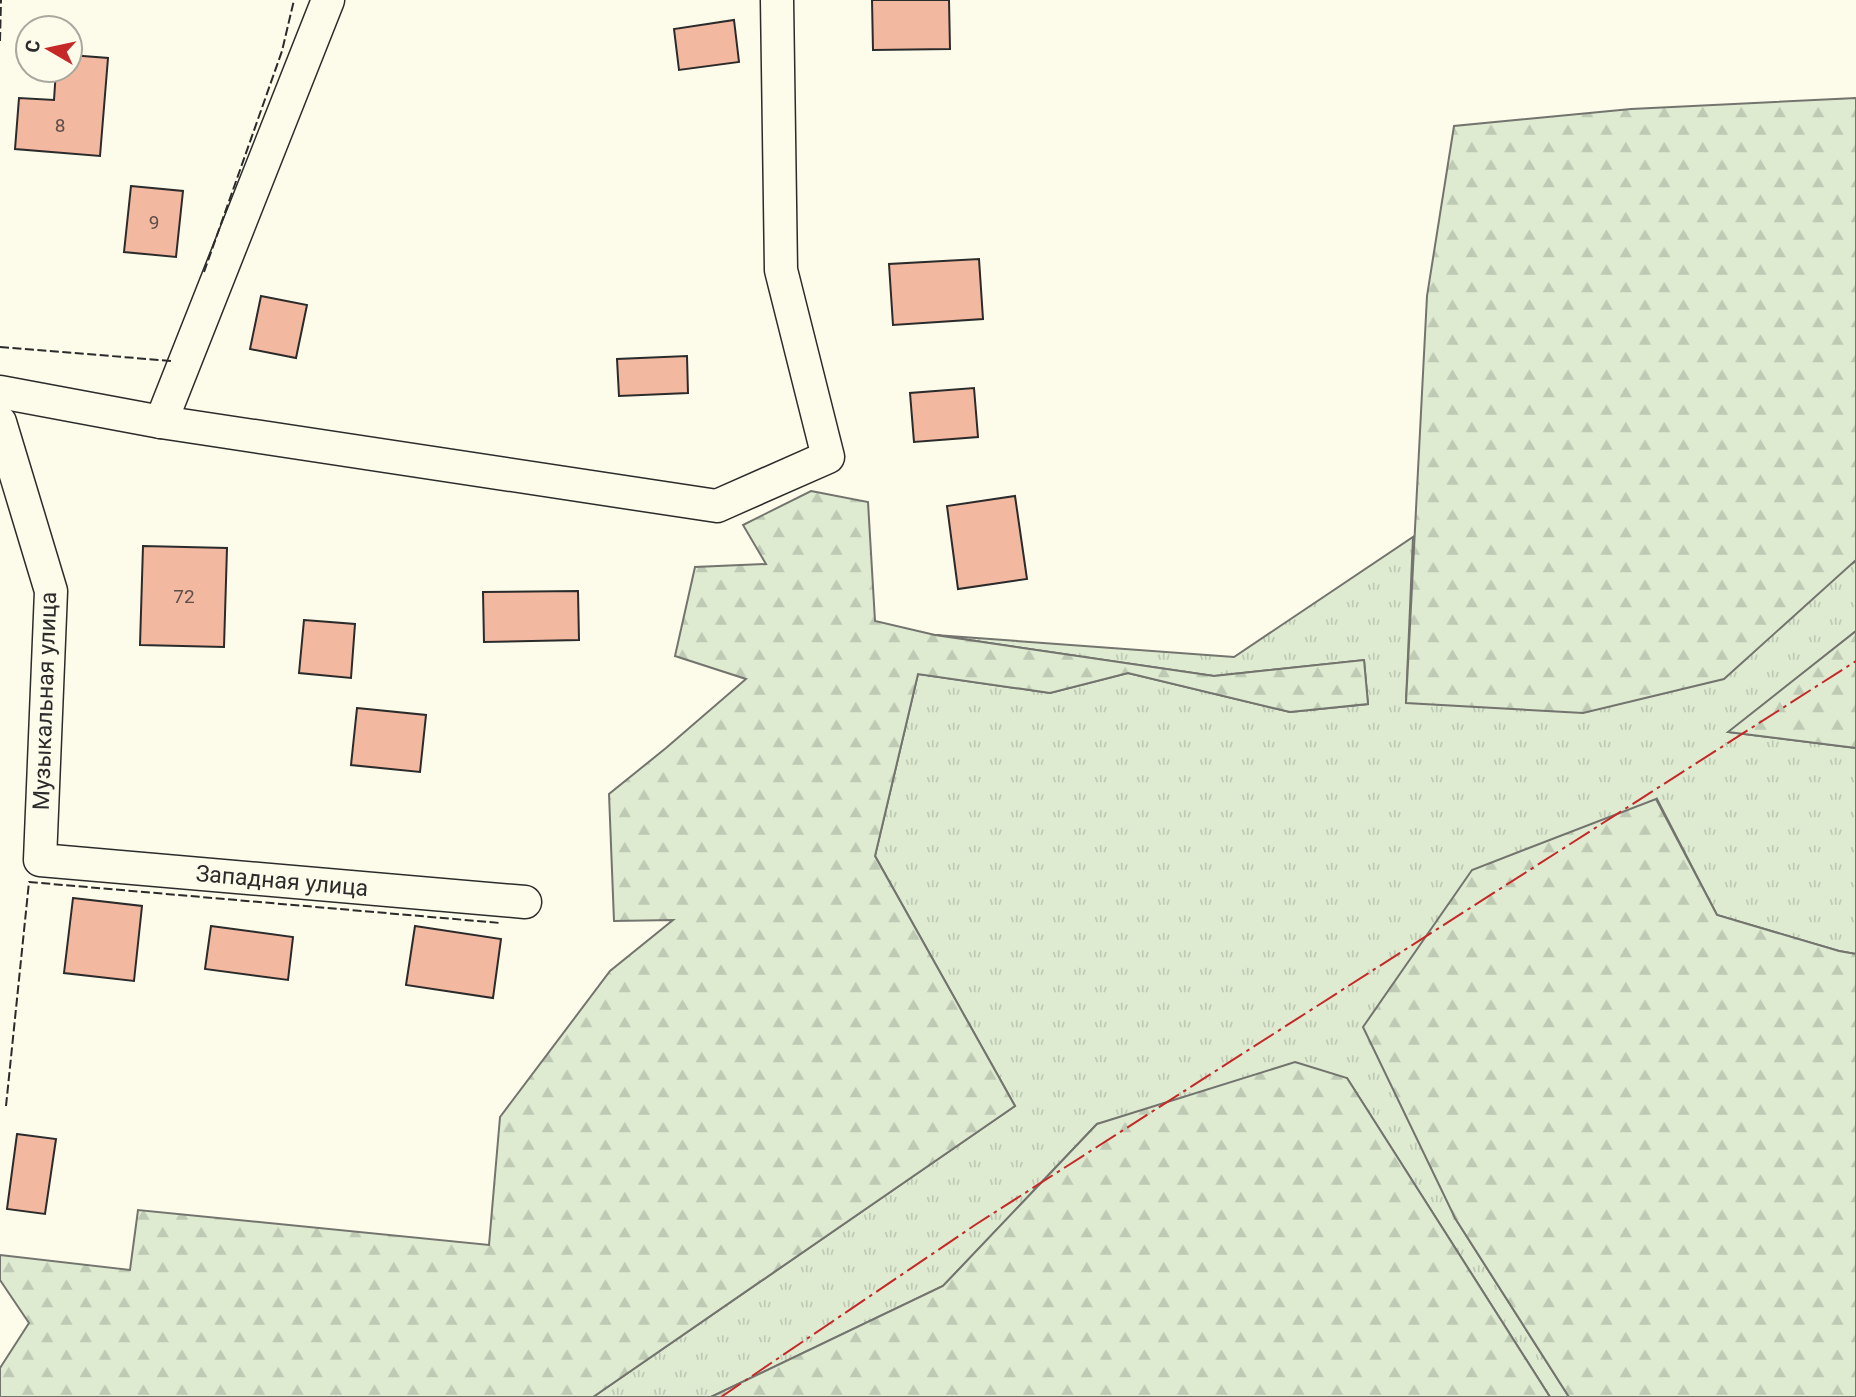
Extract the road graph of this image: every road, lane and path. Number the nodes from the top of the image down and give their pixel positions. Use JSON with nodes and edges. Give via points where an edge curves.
{"nodes":[{"id":1,"x":328,"y":0,"type":"edge"},
{"id":2,"x":778,"y":0,"type":"edge"},
{"id":3,"x":0,"y":392,"type":"edge"},
{"id":4,"x":0,"y":422,"type":"edge"},
{"id":5,"x":162,"y":422,"type":"junction"},
{"id":6,"x":40,"y":860,"type":"joint"},
{"id":7,"x":525,"y":902,"type":"dead end"}],
"edges":[{"from":1,"to":5,"type":"street"},
{"from":2,"to":5,"type":"street","via":[[781,270],[828,457],[717,506]]},
{"from":3,"to":5,"type":"street"},
{"from":4,"to":6,"type":"street","name":"Музыкальная улица","via":[[51,591]]},
{"from":6,"to":7,"type":"street","name":"Западная улица"}]}
